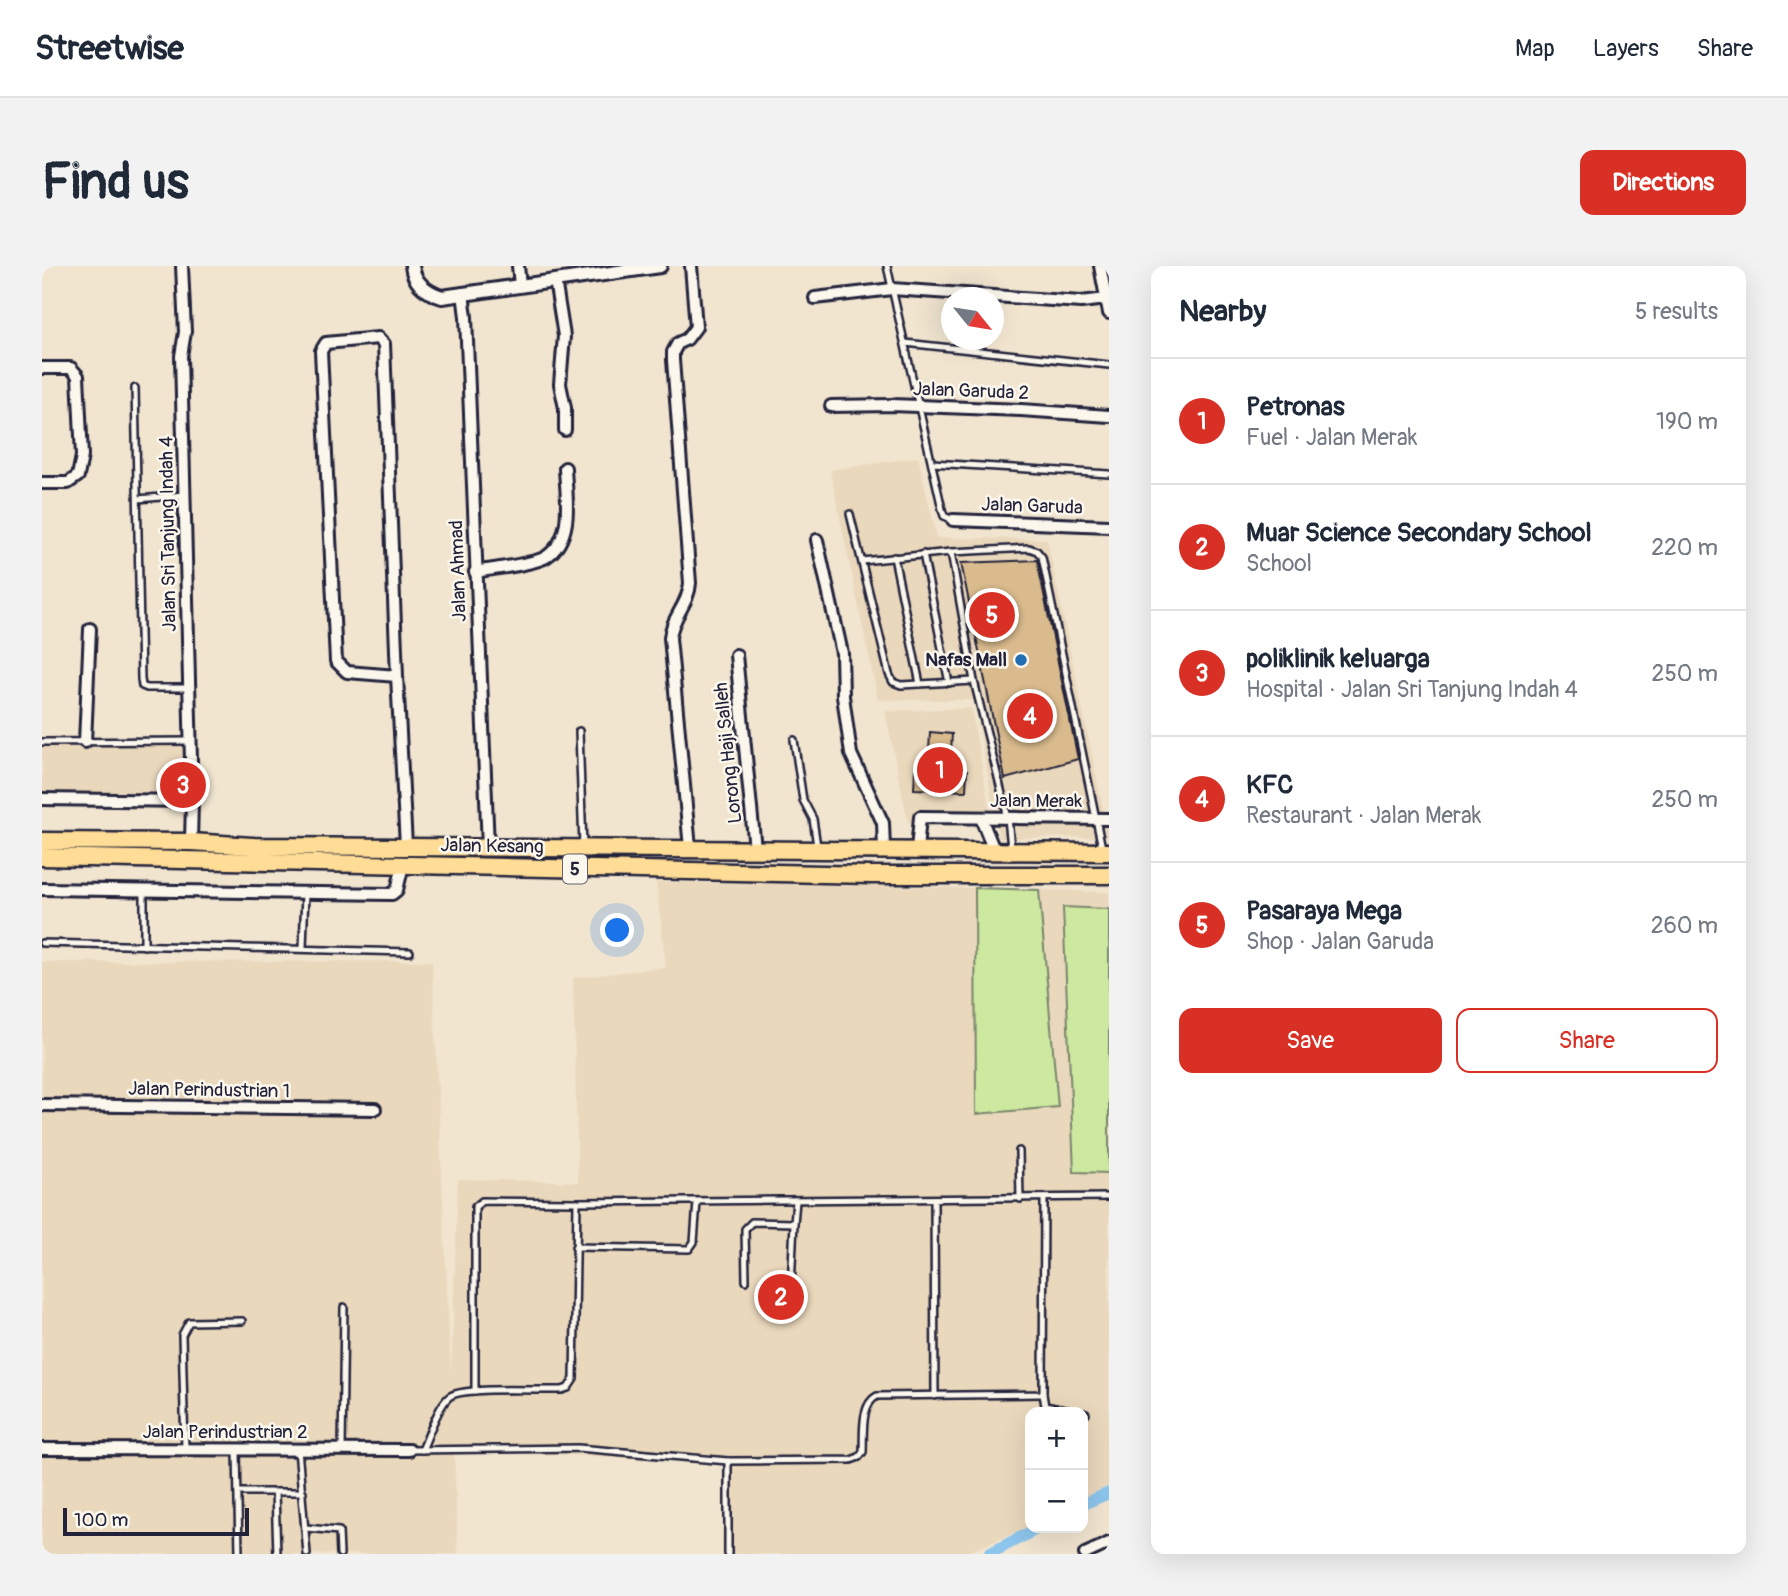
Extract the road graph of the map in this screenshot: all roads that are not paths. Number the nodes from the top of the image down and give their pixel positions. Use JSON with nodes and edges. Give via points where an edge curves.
{"nodes":[{"id":1,"x":182,"y":266,"type":"edge"},
{"id":2,"x":412,"y":266,"type":"edge"},
{"id":3,"x":518,"y":266,"type":"edge"},
{"id":4,"x":691,"y":266,"type":"edge"},
{"id":5,"x":887,"y":266,"type":"edge"},
{"id":6,"x":1100,"y":266,"type":"edge"},
{"id":7,"x":655,"y":267,"type":"edge"},
{"id":8,"x":626,"y":269,"type":"edge"},
{"id":9,"x":555,"y":280,"type":"junction"},
{"id":10,"x":520,"y":285,"type":"junction"},
{"id":11,"x":892,"y":289,"type":"junction"},
{"id":12,"x":463,"y":293,"type":"junction"},
{"id":13,"x":815,"y":298,"type":"dead end"},
{"id":14,"x":1107,"y":299,"type":"junction"},
{"id":15,"x":1109,"y":313,"type":"edge"},
{"id":16,"x":905,"y":343,"type":"junction"},
{"id":17,"x":1109,"y":365,"type":"edge"},
{"id":18,"x":42,"y":368,"type":"edge"},
{"id":19,"x":135,"y":388,"type":"dead end"},
{"id":20,"x":831,"y":406,"type":"dead end"},
{"id":21,"x":918,"y":406,"type":"junction"},
{"id":22,"x":1109,"y":416,"type":"edge"},
{"id":23,"x":565,"y":430,"type":"dead end"},
{"id":24,"x":932,"y":463,"type":"junction"},
{"id":25,"x":565,"y":468,"type":"dead end"},
{"id":26,"x":1109,"y":474,"type":"edge"},
{"id":27,"x":42,"y":483,"type":"edge"},
{"id":28,"x":184,"y":495,"type":"junction"},
{"id":29,"x":138,"y":499,"type":"junction"},
{"id":30,"x":850,"y":514,"type":"dead end"},
{"id":31,"x":953,"y":520,"type":"joint"},
{"id":32,"x":1109,"y":526,"type":"edge"},
{"id":33,"x":817,"y":540,"type":"dead end"},
{"id":34,"x":951,"y":552,"type":"junction"},
{"id":35,"x":923,"y":554,"type":"junction"},
{"id":36,"x":894,"y":557,"type":"junction"},
{"id":37,"x":862,"y":561,"type":"junction"},
{"id":38,"x":475,"y":572,"type":"junction"},
{"id":39,"x":90,"y":629,"type":"dead end"},
{"id":40,"x":736,"y":655,"type":"dead end"},
{"id":41,"x":397,"y":676,"type":"junction"},
{"id":42,"x":974,"y":681,"type":"junction"},
{"id":43,"x":948,"y":682,"type":"junction"},
{"id":44,"x":920,"y":684,"type":"junction"},
{"id":45,"x":189,"y":688,"type":"junction"},
{"id":46,"x":579,"y":731,"type":"dead end"},
{"id":47,"x":794,"y":740,"type":"dead end"},
{"id":48,"x":190,"y":741,"type":"junction"},
{"id":49,"x":42,"y":742,"type":"edge"},
{"id":50,"x":85,"y":742,"type":"junction"},
{"id":51,"x":42,"y":799,"type":"edge"},
{"id":52,"x":192,"y":801,"type":"junction"},
{"id":53,"x":981,"y":818,"type":"junction"},
{"id":54,"x":1008,"y":818,"type":"junction"},
{"id":55,"x":1097,"y":818,"type":"junction"},
{"id":56,"x":1109,"y":819,"type":"edge"},
{"id":57,"x":42,"y":841,"type":"edge"},
{"id":58,"x":191,"y":842,"type":"junction"},
{"id":59,"x":406,"y":846,"type":"junction"},
{"id":60,"x":488,"y":847,"type":"junction"},
{"id":61,"x":583,"y":847,"type":"junction"},
{"id":62,"x":690,"y":848,"type":"junction"},
{"id":63,"x":755,"y":849,"type":"junction"},
{"id":64,"x":817,"y":849,"type":"junction"},
{"id":65,"x":884,"y":849,"type":"junction"},
{"id":66,"x":917,"y":850,"type":"junction"},
{"id":67,"x":994,"y":850,"type":"junction"},
{"id":68,"x":1012,"y":851,"type":"junction"},
{"id":69,"x":1106,"y":852,"type":"edge"},
{"id":70,"x":42,"y":857,"type":"edge"},
{"id":71,"x":403,"y":868,"type":"junction"},
{"id":72,"x":1109,"y":875,"type":"edge"},
{"id":73,"x":42,"y":889,"type":"edge"},
{"id":74,"x":144,"y":891,"type":"junction"},
{"id":75,"x":305,"y":893,"type":"junction"},
{"id":76,"x":42,"y":943,"type":"edge"},
{"id":77,"x":144,"y":946,"type":"junction"},
{"id":78,"x":303,"y":948,"type":"junction"},
{"id":79,"x":410,"y":952,"type":"dead end"},
{"id":80,"x":42,"y":1105,"type":"edge"},
{"id":81,"x":375,"y":1109,"type":"dead end"},
{"id":82,"x":1019,"y":1151,"type":"dead end"},
{"id":83,"x":1109,"y":1197,"type":"edge"},
{"id":84,"x":934,"y":1199,"type":"junction"},
{"id":85,"x":1020,"y":1199,"type":"junction"},
{"id":86,"x":1044,"y":1199,"type":"junction"},
{"id":87,"x":796,"y":1201,"type":"junction"},
{"id":88,"x":577,"y":1202,"type":"junction"},
{"id":89,"x":697,"y":1202,"type":"junction"},
{"id":90,"x":794,"y":1223,"type":"junction"},
{"id":91,"x":575,"y":1247,"type":"junction"},
{"id":92,"x":746,"y":1281,"type":"dead end"},
{"id":93,"x":791,"y":1287,"type":"dead end"},
{"id":94,"x":344,"y":1307,"type":"dead end"},
{"id":95,"x":242,"y":1321,"type":"dead end"},
{"id":96,"x":475,"y":1391,"type":"junction"},
{"id":97,"x":1043,"y":1394,"type":"junction"},
{"id":98,"x":935,"y":1396,"type":"junction"},
{"id":99,"x":1048,"y":1407,"type":"edge"},
{"id":100,"x":42,"y":1449,"type":"edge"},
{"id":101,"x":186,"y":1449,"type":"junction"},
{"id":102,"x":237,"y":1449,"type":"junction"},
{"id":103,"x":298,"y":1450,"type":"junction"},
{"id":104,"x":342,"y":1450,"type":"junction"},
{"id":105,"x":409,"y":1450,"type":"joint"},
{"id":106,"x":422,"y":1450,"type":"junction"},
{"id":107,"x":729,"y":1461,"type":"junction"},
{"id":108,"x":238,"y":1492,"type":"junction"},
{"id":109,"x":275,"y":1492,"type":"junction"},
{"id":110,"x":303,"y":1492,"type":"junction"},
{"id":111,"x":306,"y":1528,"type":"junction"},
{"id":112,"x":1109,"y":1542,"type":"edge"},
{"id":113,"x":239,"y":1554,"type":"edge"},
{"id":114,"x":277,"y":1554,"type":"edge"},
{"id":115,"x":307,"y":1554,"type":"edge"},
{"id":116,"x":340,"y":1554,"type":"edge"},
{"id":117,"x":728,"y":1554,"type":"edge"},
{"id":118,"x":1085,"y":1554,"type":"edge"}],
"edges":[{"from":1,"to":28,"type":"street","name":"Jalan Sri Tanjung Indah 4"},
{"from":2,"to":12,"type":"street","via":[[416,281],[433,294]]},
{"from":3,"to":10,"type":"street"},
{"from":4,"to":62,"type":"street","via":[[696,327],[674,348],[673,360],[690,583],[670,630]]},
{"from":5,"to":11,"type":"lane"},
{"from":6,"to":14,"type":"street"},
{"from":7,"to":8,"type":"street"},
{"from":8,"to":9,"type":"street"},
{"from":9,"to":10,"type":"street"},
{"from":9,"to":23,"type":"street","via":[[564,336],[560,384]]},
{"from":10,"to":12,"type":"street"},
{"from":11,"to":13,"type":"street"},
{"from":11,"to":14,"type":"street","via":[[1081,302]]},
{"from":11,"to":16,"type":"lane"},
{"from":12,"to":38,"type":"street","name":"Jalan Ahmad"},
{"from":14,"to":15,"type":"street"},
{"from":16,"to":17,"type":"lane"},
{"from":16,"to":21,"type":"lane"},
{"from":18,"to":27,"type":"street","via":[[71,368],[78,376],[82,456],[78,476],[68,483]]},
{"from":19,"to":29,"type":"lane"},
{"from":20,"to":21,"type":"street","name":"Jalan Garuda 2"},
{"from":21,"to":22,"type":"street","name":"Jalan Garuda 2"},
{"from":21,"to":24,"type":"lane"},
{"from":24,"to":26,"type":"lane"},
{"from":24,"to":31,"type":"lane","via":[[944,516]]},
{"from":25,"to":38,"type":"street","via":[[566,522],[555,547],[545,558]]},
{"from":28,"to":29,"type":"lane"},
{"from":28,"to":45,"type":"street","name":"Jalan Sri Tanjung Indah 4"},
{"from":29,"to":45,"type":"lane","via":[[142,686]]},
{"from":30,"to":37,"type":"lane"},
{"from":31,"to":32,"type":"street","name":"Jalan Garuda"},
{"from":33,"to":65,"type":"street","via":[[842,653],[851,754],[883,823]]},
{"from":34,"to":35,"type":"lane"},
{"from":34,"to":42,"type":"lane"},
{"from":34,"to":55,"type":"lane","via":[[1028,548],[1042,556]]},
{"from":35,"to":36,"type":"lane"},
{"from":35,"to":43,"type":"lane"},
{"from":36,"to":37,"type":"lane"},
{"from":36,"to":44,"type":"lane"},
{"from":37,"to":44,"type":"lane","via":[[892,682]]},
{"from":38,"to":60,"type":"street","name":"Jalan Ahmad"},
{"from":39,"to":50,"type":"street"},
{"from":40,"to":63,"type":"street","name":"Lorong Haji Salleh"},
{"from":41,"to":41,"type":"street","via":[[348,672],[336,661],[321,351],[326,343],[378,338],[384,344]]},
{"from":41,"to":59,"type":"street"},
{"from":42,"to":43,"type":"lane"},
{"from":42,"to":54,"type":"lane"},
{"from":43,"to":44,"type":"lane"},
{"from":45,"to":48,"type":"street","name":"Jalan Sri Tanjung Indah 4"},
{"from":46,"to":61,"type":"lane"},
{"from":47,"to":64,"type":"lane","via":[[803,800],[813,819]]},
{"from":48,"to":50,"type":"lane"},
{"from":48,"to":52,"type":"street","name":"Jalan Sri Tanjung Indah 4"},
{"from":49,"to":50,"type":"lane"},
{"from":51,"to":52,"type":"street"},
{"from":52,"to":58,"type":"street","name":"Jalan Sri Tanjung Indah 4"},
{"from":53,"to":54,"type":"street","name":"Jalan Merak"},
{"from":53,"to":66,"type":"street","name":"Jalan Merak","via":[[920,817]]},
{"from":53,"to":67,"type":"street"},
{"from":54,"to":55,"type":"street","name":"Jalan Merak"},
{"from":54,"to":68,"type":"lane"},
{"from":55,"to":56,"type":"street","name":"Jalan Merak"},
{"from":55,"to":69,"type":"lane"},
{"from":57,"to":58,"type":"main road","name":"Jalan Kesang","number":"5"},
{"from":58,"to":59,"type":"main road","name":"Jalan Kesang","number":"5"},
{"from":59,"to":60,"type":"main road","name":"Jalan Kesang","number":"5"},
{"from":60,"to":61,"type":"main road","name":"Jalan Kesang","number":"5"},
{"from":61,"to":62,"type":"main road","name":"Jalan Kesang","number":"5"},
{"from":62,"to":63,"type":"main road","name":"Jalan Kesang","number":"5"},
{"from":63,"to":64,"type":"main road","name":"Jalan Kesang","number":"5"},
{"from":64,"to":65,"type":"main road","name":"Jalan Kesang","number":"5"},
{"from":65,"to":66,"type":"main road","name":"Jalan Kesang","number":"5"},
{"from":66,"to":67,"type":"main road","name":"Jalan Kesang","number":"5"},
{"from":67,"to":68,"type":"main road","name":"Jalan Kesang","number":"5"},
{"from":68,"to":69,"type":"main road","name":"Jalan Kesang","number":"5"},
{"from":70,"to":71,"type":"main road","name":"Jalan Kesang","number":"5"},
{"from":71,"to":72,"type":"main road","name":"Jalan Kesang","number":"5"},
{"from":71,"to":75,"type":"street","via":[[392,894]]},
{"from":73,"to":74,"type":"street"},
{"from":74,"to":75,"type":"street"},
{"from":74,"to":77,"type":"lane"},
{"from":75,"to":78,"type":"lane"},
{"from":76,"to":77,"type":"lane"},
{"from":77,"to":78,"type":"lane"},
{"from":78,"to":79,"type":"lane"},
{"from":80,"to":81,"type":"street","name":"Jalan Perindustrian 1"},
{"from":82,"to":85,"type":"lane"},
{"from":83,"to":86,"type":"lane"},
{"from":84,"to":85,"type":"lane"},
{"from":84,"to":87,"type":"lane"},
{"from":84,"to":98,"type":"lane"},
{"from":85,"to":86,"type":"lane"},
{"from":86,"to":97,"type":"lane"},
{"from":87,"to":89,"type":"lane"},
{"from":87,"to":90,"type":"lane"},
{"from":88,"to":89,"type":"lane"},
{"from":88,"to":91,"type":"lane"},
{"from":88,"to":96,"type":"lane","via":[[482,1201],[475,1207]]},
{"from":89,"to":91,"type":"lane","via":[[694,1242],[689,1248]]},
{"from":90,"to":92,"type":"lane","via":[[748,1224]]},
{"from":90,"to":93,"type":"lane"},
{"from":91,"to":96,"type":"lane","via":[[572,1385],[562,1390]]},
{"from":94,"to":104,"type":"lane"},
{"from":95,"to":101,"type":"lane","via":[[189,1322],[184,1328]]},
{"from":96,"to":106,"type":"lane","via":[[447,1399]]},
{"from":97,"to":98,"type":"lane"},
{"from":97,"to":99,"type":"lane"},
{"from":98,"to":107,"type":"lane","via":[[877,1396],[870,1400],[863,1452],[851,1460]]},
{"from":100,"to":101,"type":"street","name":"Jalan Perindustrian 2"},
{"from":101,"to":102,"type":"street","name":"Jalan Perindustrian 2"},
{"from":102,"to":103,"type":"street","name":"Jalan Perindustrian 2"},
{"from":102,"to":108,"type":"lane"},
{"from":103,"to":104,"type":"street","name":"Jalan Perindustrian 2"},
{"from":103,"to":110,"type":"lane"},
{"from":104,"to":105,"type":"street","name":"Jalan Perindustrian 2"},
{"from":105,"to":106,"type":"lane"},
{"from":106,"to":107,"type":"lane","via":[[578,1448]]},
{"from":107,"to":117,"type":"lane"},
{"from":108,"to":109,"type":"lane"},
{"from":108,"to":113,"type":"lane"},
{"from":109,"to":110,"type":"lane"},
{"from":109,"to":114,"type":"lane"},
{"from":110,"to":111,"type":"lane"},
{"from":111,"to":115,"type":"lane"},
{"from":111,"to":116,"type":"lane","via":[[339,1531]]},
{"from":112,"to":118,"type":"street"}]}
